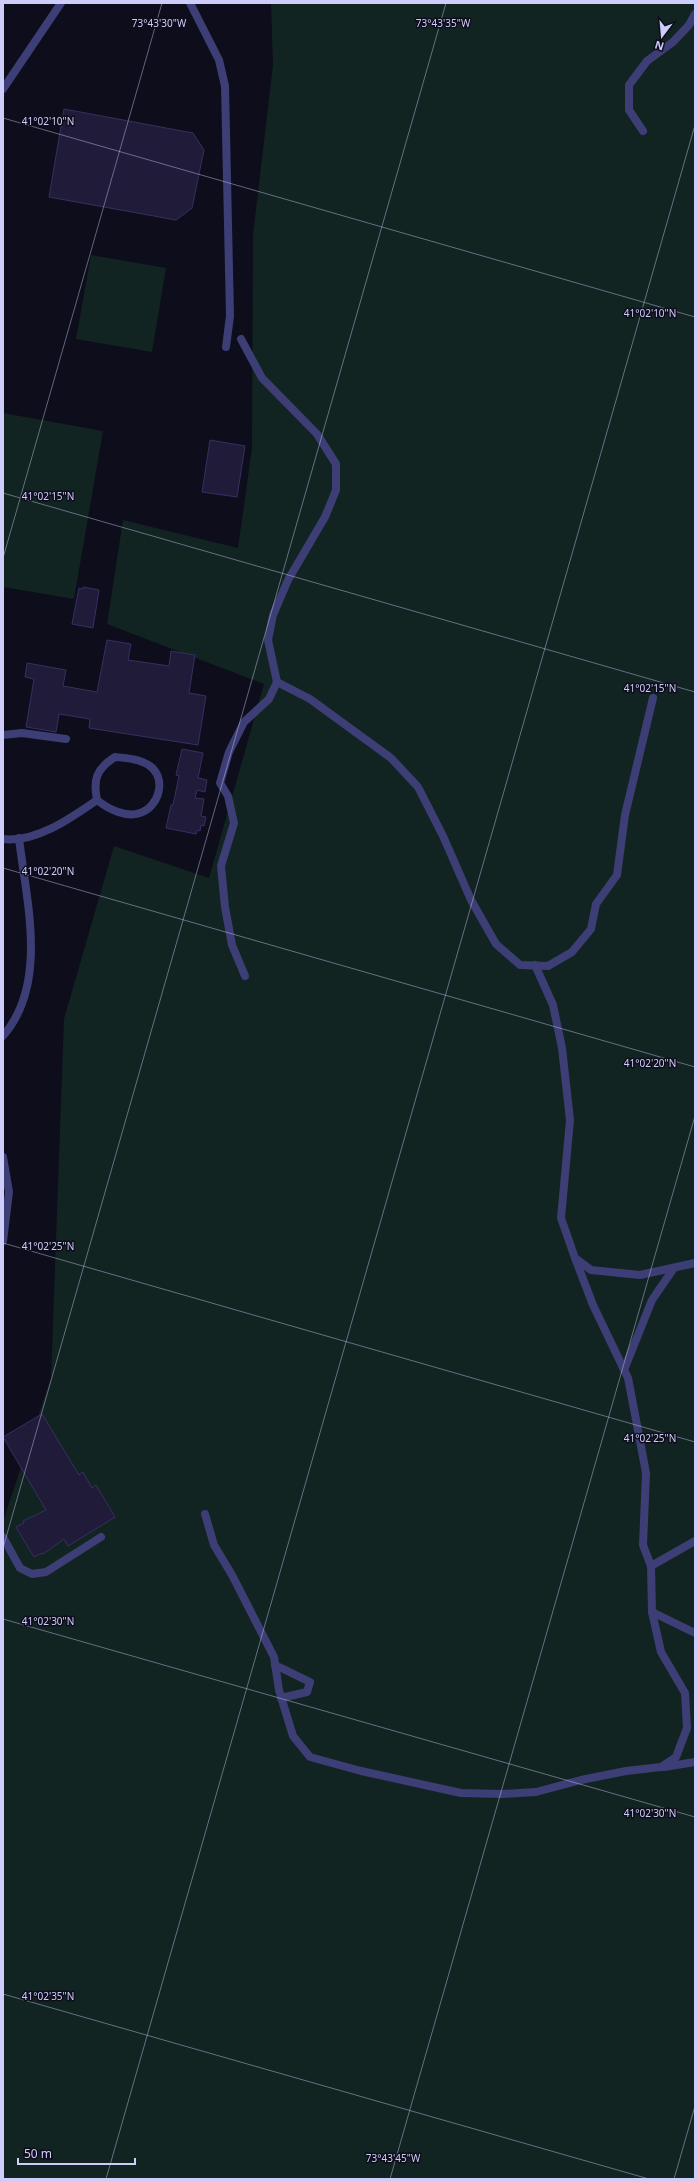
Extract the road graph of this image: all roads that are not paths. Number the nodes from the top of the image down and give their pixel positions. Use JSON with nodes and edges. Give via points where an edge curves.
{"nodes":[{"id":1,"x":61,"y":3,"type":"edge"},
{"id":2,"x":190,"y":3,"type":"edge"},
{"id":3,"x":695,"y":14,"type":"edge"},
{"id":4,"x":3,"y":89,"type":"edge"},
{"id":5,"x":643,"y":131,"type":"dead end"},
{"id":6,"x":241,"y":339,"type":"dead end"},
{"id":7,"x":226,"y":347,"type":"dead end"},
{"id":8,"x":277,"y":682,"type":"junction"},
{"id":9,"x":653,"y":698,"type":"dead end"},
{"id":10,"x":3,"y":735,"type":"edge"},
{"id":11,"x":66,"y":739,"type":"dead end"},
{"id":12,"x":97,"y":800,"type":"junction"},
{"id":13,"x":19,"y":838,"type":"junction"},
{"id":14,"x":3,"y":839,"type":"edge"},
{"id":15,"x":535,"y":965,"type":"junction"},
{"id":16,"x":245,"y":976,"type":"dead end"},
{"id":17,"x":3,"y":1036,"type":"edge"},
{"id":18,"x":3,"y":1157,"type":"edge"},
{"id":19,"x":3,"y":1241,"type":"edge"},
{"id":20,"x":575,"y":1258,"type":"junction"},
{"id":21,"x":695,"y":1263,"type":"edge"},
{"id":22,"x":674,"y":1268,"type":"junction"},
{"id":23,"x":624,"y":1370,"type":"junction"},
{"id":24,"x":205,"y":1514,"type":"dead end"},
{"id":25,"x":101,"y":1537,"type":"dead end"},
{"id":26,"x":3,"y":1538,"type":"edge"},
{"id":27,"x":695,"y":1541,"type":"edge"},
{"id":28,"x":651,"y":1566,"type":"junction"},
{"id":29,"x":652,"y":1612,"type":"junction"},
{"id":30,"x":695,"y":1633,"type":"edge"},
{"id":31,"x":275,"y":1665,"type":"junction"},
{"id":32,"x":281,"y":1698,"type":"junction"},
{"id":33,"x":695,"y":1762,"type":"edge"},
{"id":34,"x":660,"y":1768,"type":"junction"}],
"edges":[{"from":1,"to":4,"type":"lane"},
{"from":2,"to":7,"type":"lane","via":[[219,60],[225,86],[230,316]]},
{"from":3,"to":5,"type":"lane","via":[[689,25],[673,42],[647,61],[629,85],[630,110]]},
{"from":6,"to":8,"type":"lane","via":[[262,378],[317,434],[336,464],[336,490],[328,511],[288,580],[273,615],[268,640]]},
{"from":8,"to":15,"type":"lane","via":[[310,699],[390,758],[418,787],[471,900],[496,944],[520,965]]},
{"from":8,"to":16,"type":"lane","via":[[269,699],[244,722],[229,752],[220,783],[228,796],[234,823],[221,866],[225,907],[232,945]]},
{"from":9,"to":15,"type":"lane","via":[[625,815],[617,875],[596,904],[591,929],[572,952],[548,966]]},
{"from":10,"to":11,"type":"lane","via":[[22,733]]},
{"from":12,"to":12,"type":"lane","via":[[107,808],[123,813],[139,813],[151,806],[159,794],[159,779],[150,766],[134,759],[115,758],[102,765],[96,777],[94,789]]},
{"from":12,"to":13,"type":"lane","via":[[47,830]]},
{"from":13,"to":14,"type":"lane"},
{"from":13,"to":17,"type":"lane","via":[[32,949],[28,983],[21,1006],[11,1027]]},
{"from":15,"to":20,"type":"lane","via":[[552,1005],[562,1048],[570,1120],[561,1218]]},
{"from":18,"to":19,"type":"lane","via":[[8,1192]]},
{"from":20,"to":22,"type":"lane","via":[[591,1270],[640,1275]]},
{"from":20,"to":23,"type":"lane"},
{"from":21,"to":22,"type":"lane"},
{"from":22,"to":23,"type":"lane","via":[[652,1300]]},
{"from":23,"to":28,"type":"lane","via":[[628,1378],[646,1473],[643,1545]]},
{"from":24,"to":31,"type":"lane","via":[[214,1545],[249,1607],[274,1657]]},
{"from":25,"to":26,"type":"lane","via":[[46,1572],[32,1574],[20,1568]]},
{"from":27,"to":28,"type":"lane"},
{"from":28,"to":29,"type":"lane"},
{"from":29,"to":30,"type":"lane"},
{"from":29,"to":34,"type":"lane","via":[[661,1652],[685,1693],[687,1728],[676,1758]]},
{"from":31,"to":32,"type":"lane"},
{"from":31,"to":32,"type":"lane","via":[[310,1682],[307,1692]]},
{"from":32,"to":34,"type":"lane","via":[[293,1736],[310,1757],[461,1793],[536,1792],[626,1771]]},
{"from":33,"to":34,"type":"lane"}]}
